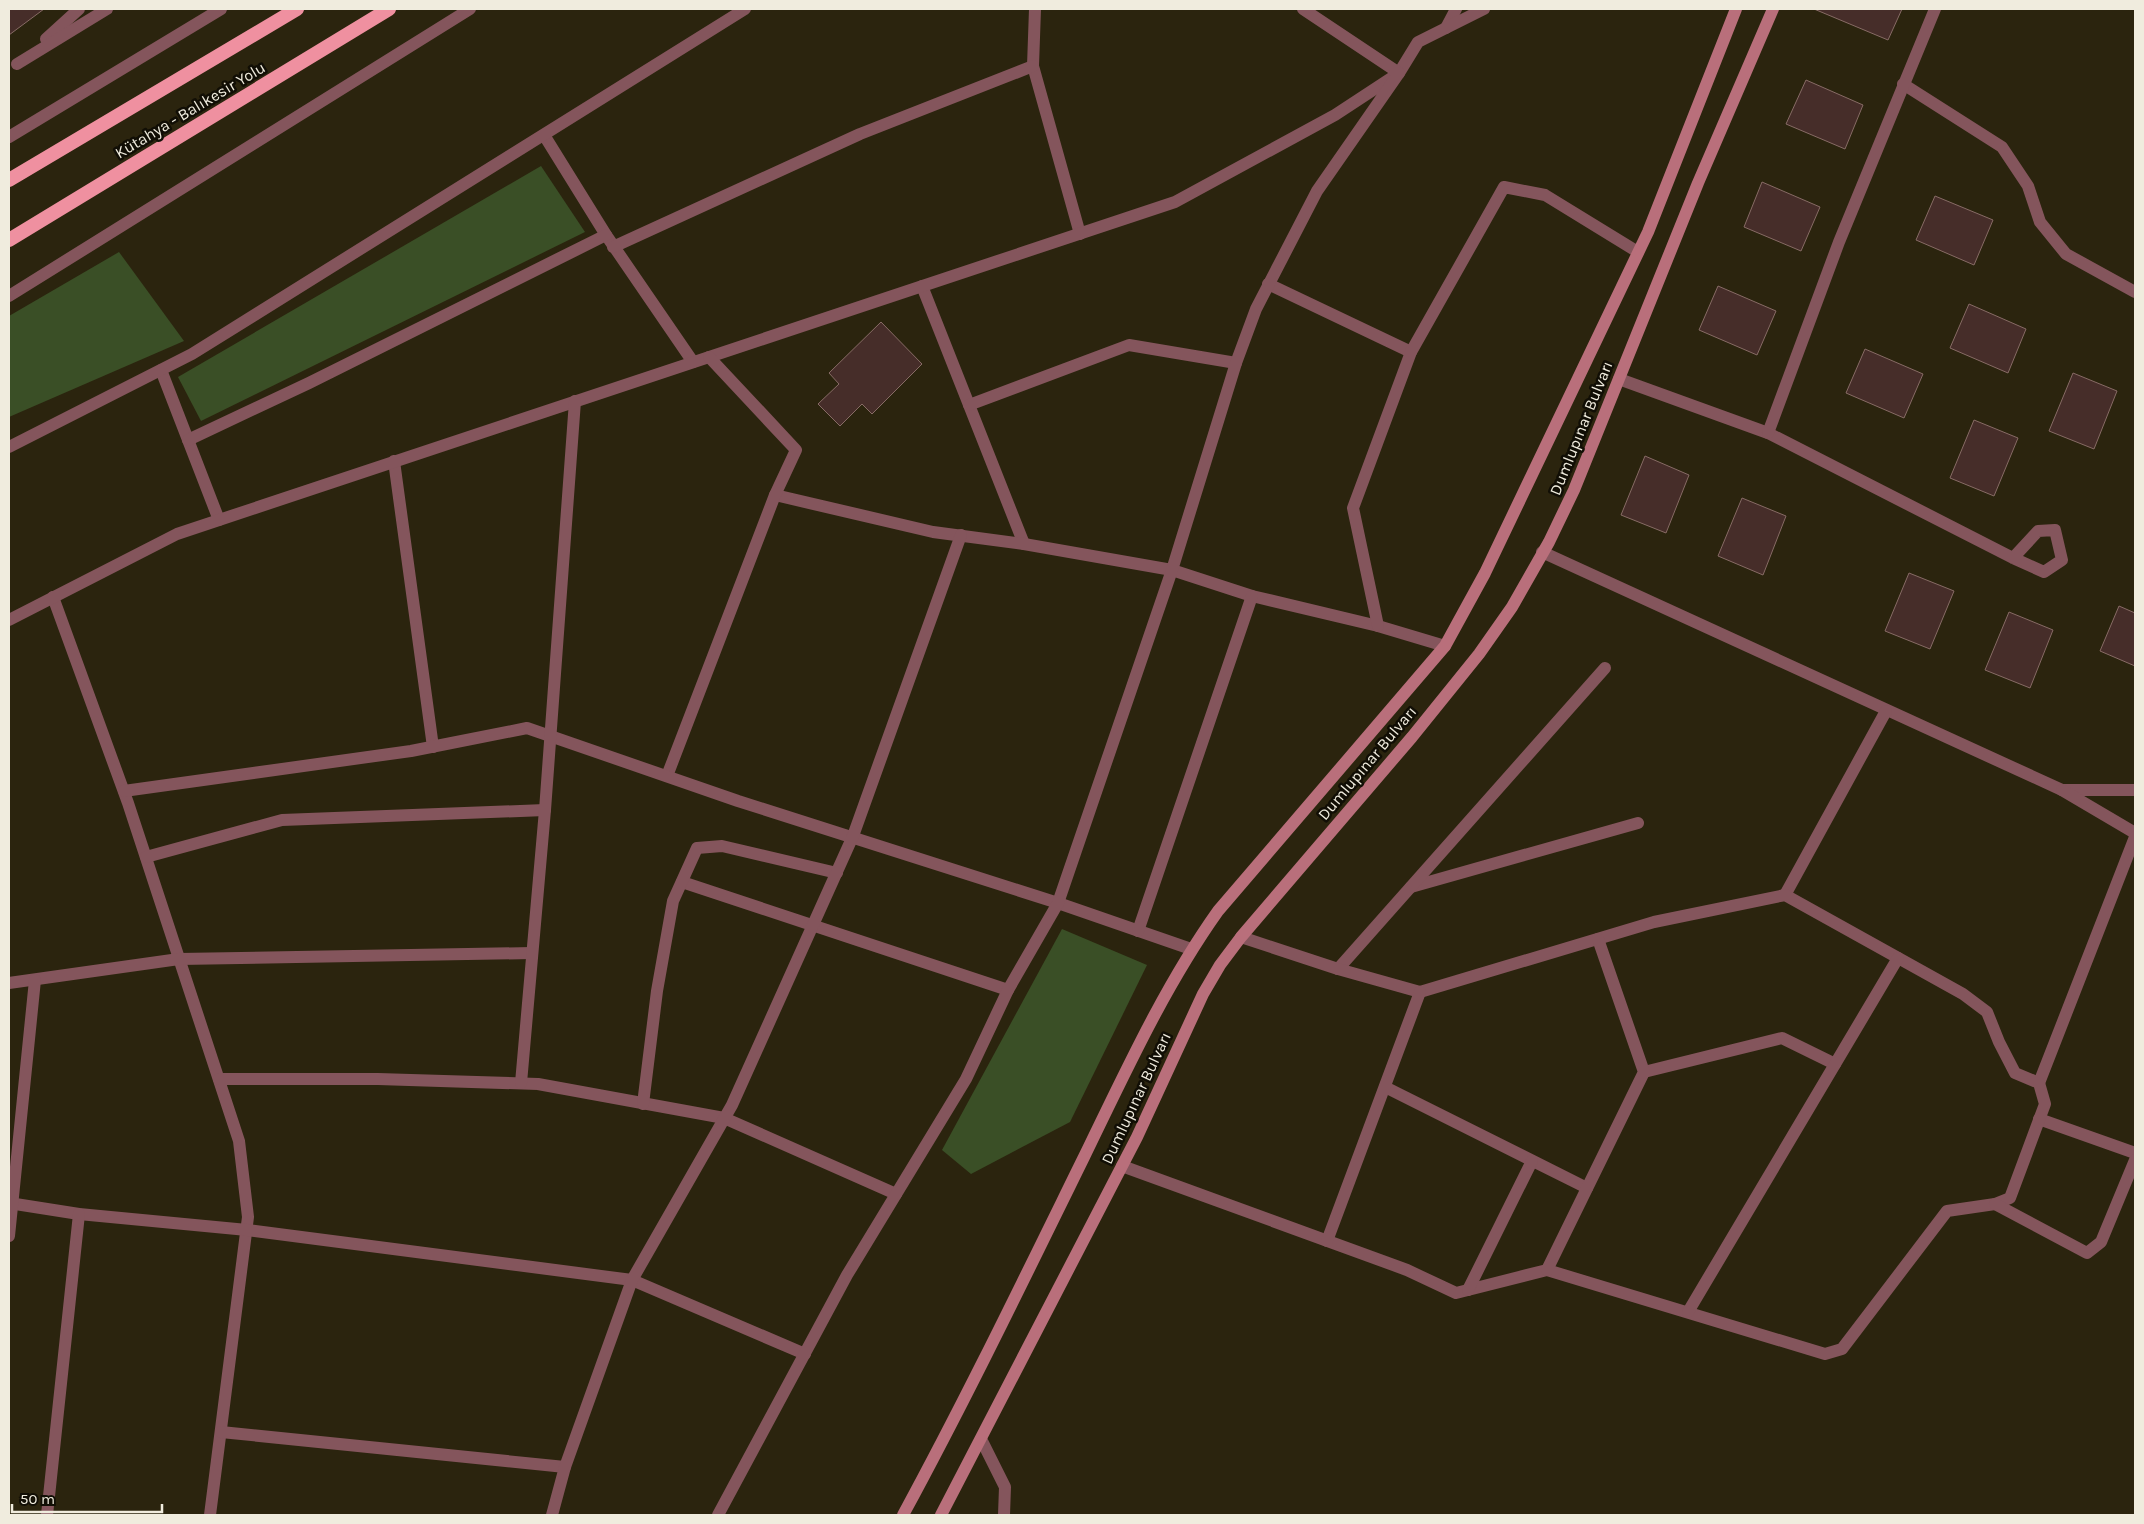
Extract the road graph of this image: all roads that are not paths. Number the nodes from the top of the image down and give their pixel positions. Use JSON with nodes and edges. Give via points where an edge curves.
{"nodes":[{"id":1,"x":80,"y":9,"type":"edge"},
{"id":2,"x":107,"y":9,"type":"edge"},
{"id":3,"x":221,"y":9,"type":"edge"},
{"id":4,"x":297,"y":9,"type":"edge"},
{"id":5,"x":389,"y":9,"type":"edge"},
{"id":6,"x":470,"y":9,"type":"edge"},
{"id":7,"x":745,"y":9,"type":"edge"},
{"id":8,"x":1035,"y":9,"type":"edge"},
{"id":9,"x":1303,"y":9,"type":"edge"},
{"id":10,"x":1456,"y":9,"type":"edge"},
{"id":11,"x":1484,"y":9,"type":"edge"},
{"id":12,"x":1736,"y":9,"type":"edge"},
{"id":13,"x":1773,"y":9,"type":"edge"},
{"id":14,"x":1935,"y":9,"type":"edge"},
{"id":15,"x":1446,"y":28,"type":"junction"},
{"id":16,"x":13,"y":66,"type":"edge"},
{"id":17,"x":1033,"y":66,"type":"junction"},
{"id":18,"x":1399,"y":73,"type":"junction"},
{"id":19,"x":1903,"y":84,"type":"junction"},
{"id":20,"x":544,"y":135,"type":"junction"},
{"id":21,"x":9,"y":137,"type":"edge"},
{"id":22,"x":9,"y":180,"type":"edge"},
{"id":23,"x":1080,"y":234,"type":"junction"},
{"id":24,"x":606,"y":235,"type":"junction"},
{"id":25,"x":9,"y":240,"type":"edge"},
{"id":26,"x":613,"y":247,"type":"junction"},
{"id":27,"x":1638,"y":252,"type":"junction"},
{"id":28,"x":1268,"y":284,"type":"junction"},
{"id":29,"x":922,"y":286,"type":"junction"},
{"id":30,"x":2135,"y":292,"type":"edge"},
{"id":31,"x":9,"y":296,"type":"edge"},
{"id":32,"x":1411,"y":352,"type":"junction"},
{"id":33,"x":709,"y":356,"type":"junction"},
{"id":34,"x":693,"y":362,"type":"junction"},
{"id":35,"x":1236,"y":363,"type":"junction"},
{"id":36,"x":161,"y":370,"type":"junction"},
{"id":37,"x":1619,"y":379,"type":"junction"},
{"id":38,"x":575,"y":401,"type":"junction"},
{"id":39,"x":969,"y":405,"type":"junction"},
{"id":40,"x":1768,"y":433,"type":"junction"},
{"id":41,"x":188,"y":440,"type":"junction"},
{"id":42,"x":9,"y":447,"type":"edge"},
{"id":43,"x":394,"y":461,"type":"junction"},
{"id":44,"x":775,"y":495,"type":"junction"},
{"id":45,"x":219,"y":520,"type":"junction"},
{"id":46,"x":961,"y":535,"type":"junction"},
{"id":47,"x":1024,"y":544,"type":"junction"},
{"id":48,"x":1542,"y":552,"type":"junction"},
{"id":49,"x":2013,"y":558,"type":"dead end"},
{"id":50,"x":1172,"y":570,"type":"junction"},
{"id":51,"x":1252,"y":596,"type":"junction"},
{"id":52,"x":53,"y":597,"type":"junction"},
{"id":53,"x":9,"y":620,"type":"edge"},
{"id":54,"x":1378,"y":626,"type":"junction"},
{"id":55,"x":1445,"y":646,"type":"junction"},
{"id":56,"x":1605,"y":668,"type":"dead end"},
{"id":57,"x":1886,"y":711,"type":"junction"},
{"id":58,"x":551,"y":736,"type":"junction"},
{"id":59,"x":433,"y":747,"type":"junction"},
{"id":60,"x":667,"y":776,"type":"junction"},
{"id":61,"x":2062,"y":790,"type":"junction"},
{"id":62,"x":2135,"y":790,"type":"edge"},
{"id":63,"x":124,"y":791,"type":"junction"},
{"id":64,"x":545,"y":810,"type":"junction"},
{"id":65,"x":1638,"y":823,"type":"dead end"},
{"id":66,"x":2135,"y":833,"type":"edge"},
{"id":67,"x":853,"y":836,"type":"junction"},
{"id":68,"x":2135,"y":837,"type":"edge"},
{"id":69,"x":146,"y":858,"type":"junction"},
{"id":70,"x":837,"y":873,"type":"junction"},
{"id":71,"x":682,"y":882,"type":"junction"},
{"id":72,"x":1411,"y":887,"type":"junction"},
{"id":73,"x":1785,"y":895,"type":"junction"},
{"id":74,"x":1058,"y":903,"type":"junction"},
{"id":75,"x":814,"y":925,"type":"junction"},
{"id":76,"x":1138,"y":931,"type":"junction"},
{"id":77,"x":1241,"y":937,"type":"junction"},
{"id":78,"x":1598,"y":939,"type":"junction"},
{"id":79,"x":1191,"y":949,"type":"junction"},
{"id":80,"x":532,"y":953,"type":"junction"},
{"id":81,"x":1898,"y":958,"type":"junction"},
{"id":82,"x":180,"y":959,"type":"junction"},
{"id":83,"x":1338,"y":969,"type":"junction"},
{"id":84,"x":35,"y":980,"type":"junction"},
{"id":85,"x":9,"y":983,"type":"edge"},
{"id":86,"x":1008,"y":990,"type":"junction"},
{"id":87,"x":1420,"y":992,"type":"junction"},
{"id":88,"x":1835,"y":1064,"type":"junction"},
{"id":89,"x":1644,"y":1072,"type":"junction"},
{"id":90,"x":219,"y":1079,"type":"junction"},
{"id":91,"x":521,"y":1083,"type":"junction"},
{"id":92,"x":2039,"y":1083,"type":"junction"},
{"id":93,"x":1385,"y":1087,"type":"junction"},
{"id":94,"x":644,"y":1104,"type":"junction"},
{"id":95,"x":724,"y":1118,"type":"junction"},
{"id":96,"x":2039,"y":1119,"type":"junction"},
{"id":97,"x":2135,"y":1153,"type":"edge"},
{"id":98,"x":2135,"y":1160,"type":"edge"},
{"id":99,"x":1532,"y":1161,"type":"junction"},
{"id":100,"x":1122,"y":1166,"type":"junction"},
{"id":101,"x":1587,"y":1188,"type":"junction"},
{"id":102,"x":896,"y":1194,"type":"junction"},
{"id":103,"x":10,"y":1204,"type":"edge"},
{"id":104,"x":1995,"y":1204,"type":"junction"},
{"id":105,"x":79,"y":1214,"type":"junction"},
{"id":106,"x":247,"y":1230,"type":"junction"},
{"id":107,"x":9,"y":1236,"type":"edge"},
{"id":108,"x":1327,"y":1241,"type":"junction"},
{"id":109,"x":1547,"y":1270,"type":"junction"},
{"id":110,"x":632,"y":1280,"type":"junction"},
{"id":111,"x":1468,"y":1290,"type":"junction"},
{"id":112,"x":1688,"y":1312,"type":"junction"},
{"id":113,"x":805,"y":1354,"type":"junction"},
{"id":114,"x":221,"y":1432,"type":"junction"},
{"id":115,"x":981,"y":1439,"type":"junction"},
{"id":116,"x":565,"y":1467,"type":"junction"},
{"id":117,"x":47,"y":1515,"type":"edge"},
{"id":118,"x":210,"y":1515,"type":"edge"},
{"id":119,"x":552,"y":1515,"type":"edge"},
{"id":120,"x":718,"y":1515,"type":"edge"},
{"id":121,"x":903,"y":1515,"type":"edge"},
{"id":122,"x":941,"y":1515,"type":"edge"},
{"id":123,"x":1004,"y":1515,"type":"edge"}],
"edges":[{"from":1,"to":16,"type":"street"},
{"from":2,"to":16,"type":"street"},
{"from":3,"to":21,"type":"street"},
{"from":4,"to":22,"type":"highway","name":"Kütahya - Balıkesir Yolu"},
{"from":5,"to":25,"type":"highway","name":"Kütahya - Balıkesir Yolu"},
{"from":6,"to":31,"type":"street"},
{"from":7,"to":20,"type":"street"},
{"from":8,"to":17,"type":"street"},
{"from":9,"to":18,"type":"street"},
{"from":10,"to":15,"type":"street"},
{"from":11,"to":15,"type":"street"},
{"from":12,"to":27,"type":"main road","name":"Dumlupınar Bulvarı"},
{"from":13,"to":37,"type":"main road","name":"Dumlupınar Bulvarı"},
{"from":14,"to":19,"type":"street"},
{"from":15,"to":18,"type":"street","via":[[1418,42]]},
{"from":17,"to":23,"type":"street"},
{"from":17,"to":26,"type":"street","via":[[860,134]]},
{"from":18,"to":23,"type":"street","via":[[1335,116],[1175,202]]},
{"from":18,"to":28,"type":"street","via":[[1317,191]]},
{"from":19,"to":30,"type":"street","via":[[2002,147],[2028,186],[2040,222],[2066,254]]},
{"from":19,"to":40,"type":"street","via":[[1839,242]]},
{"from":20,"to":24,"type":"street"},
{"from":20,"to":36,"type":"street","via":[[192,354]]},
{"from":23,"to":29,"type":"street"},
{"from":24,"to":26,"type":"street"},
{"from":24,"to":41,"type":"street"},
{"from":26,"to":34,"type":"street"},
{"from":27,"to":32,"type":"street","via":[[1545,195],[1504,187]]},
{"from":27,"to":55,"type":"main road","name":"Dumlupınar Bulvarı","via":[[1485,573]]},
{"from":28,"to":32,"type":"street"},
{"from":28,"to":35,"type":"street"},
{"from":29,"to":33,"type":"street"},
{"from":29,"to":39,"type":"street"},
{"from":32,"to":54,"type":"street","via":[[1353,508]]},
{"from":33,"to":34,"type":"street"},
{"from":33,"to":44,"type":"street","via":[[796,450]]},
{"from":34,"to":38,"type":"street"},
{"from":35,"to":39,"type":"street","via":[[1130,345]]},
{"from":35,"to":50,"type":"street"},
{"from":36,"to":41,"type":"street"},
{"from":36,"to":42,"type":"street"},
{"from":37,"to":40,"type":"street"},
{"from":37,"to":48,"type":"main road","name":"Dumlupınar Bulvarı","via":[[1574,490]]},
{"from":38,"to":43,"type":"street"},
{"from":38,"to":58,"type":"street"},
{"from":39,"to":47,"type":"street"},
{"from":40,"to":49,"type":"street"},
{"from":41,"to":45,"type":"street"},
{"from":43,"to":45,"type":"street"},
{"from":43,"to":59,"type":"street"},
{"from":44,"to":46,"type":"street","via":[[932,532]]},
{"from":44,"to":60,"type":"street"},
{"from":45,"to":52,"type":"street","via":[[177,534]]},
{"from":46,"to":47,"type":"street"},
{"from":46,"to":67,"type":"street"},
{"from":47,"to":50,"type":"street"},
{"from":48,"to":57,"type":"street"},
{"from":48,"to":77,"type":"main road","name":"Dumlupınar Bulvarı","via":[[1512,607],[1479,654]]},
{"from":50,"to":51,"type":"street"},
{"from":50,"to":74,"type":"street"},
{"from":51,"to":54,"type":"street"},
{"from":51,"to":76,"type":"street"},
{"from":52,"to":53,"type":"street"},
{"from":52,"to":63,"type":"street"},
{"from":54,"to":55,"type":"street"},
{"from":55,"to":79,"type":"main road","name":"Dumlupınar Bulvarı","via":[[1218,911]]},
{"from":56,"to":72,"type":"street"},
{"from":57,"to":61,"type":"street"},
{"from":57,"to":73,"type":"street"},
{"from":58,"to":59,"type":"street","via":[[527,728]]},
{"from":58,"to":60,"type":"street"},
{"from":58,"to":64,"type":"street"},
{"from":59,"to":63,"type":"street"},
{"from":60,"to":67,"type":"street"},
{"from":61,"to":62,"type":"street"},
{"from":61,"to":66,"type":"street"},
{"from":63,"to":69,"type":"street"},
{"from":64,"to":69,"type":"street","via":[[282,820]]},
{"from":64,"to":80,"type":"street"},
{"from":65,"to":72,"type":"street"},
{"from":67,"to":70,"type":"street"},
{"from":67,"to":74,"type":"street"},
{"from":68,"to":92,"type":"street"},
{"from":69,"to":82,"type":"street"},
{"from":70,"to":71,"type":"street","via":[[722,846],[698,848]]},
{"from":70,"to":75,"type":"street"},
{"from":71,"to":75,"type":"street"},
{"from":71,"to":94,"type":"street","via":[[673,901],[659,982]]},
{"from":72,"to":83,"type":"street"},
{"from":73,"to":78,"type":"street","via":[[1654,922]]},
{"from":73,"to":81,"type":"street"},
{"from":74,"to":76,"type":"street"},
{"from":74,"to":86,"type":"street"},
{"from":75,"to":86,"type":"street"},
{"from":75,"to":95,"type":"street"},
{"from":76,"to":79,"type":"street"},
{"from":77,"to":83,"type":"street"},
{"from":77,"to":100,"type":"main road","name":"Dumlupınar Bulvarı","via":[[1203,994]]},
{"from":78,"to":87,"type":"street"},
{"from":78,"to":89,"type":"street"},
{"from":79,"to":121,"type":"main road","name":"Dumlupınar Bulvarı","via":[[1139,1045]]},
{"from":80,"to":82,"type":"street"},
{"from":80,"to":91,"type":"street"},
{"from":81,"to":88,"type":"street"},
{"from":81,"to":92,"type":"street","via":[[1963,994],[1987,1012],[2015,1073]]},
{"from":82,"to":84,"type":"street"},
{"from":82,"to":90,"type":"street"},
{"from":83,"to":87,"type":"street"},
{"from":84,"to":85,"type":"street"},
{"from":84,"to":103,"type":"street"},
{"from":86,"to":102,"type":"street","via":[[966,1079]]},
{"from":87,"to":93,"type":"street"},
{"from":88,"to":89,"type":"street","via":[[1782,1038]]},
{"from":88,"to":112,"type":"street"},
{"from":89,"to":101,"type":"street"},
{"from":90,"to":91,"type":"street"},
{"from":90,"to":106,"type":"street","via":[[238,1141]]},
{"from":91,"to":94,"type":"street"},
{"from":92,"to":96,"type":"street","via":[[2045,1104]]},
{"from":93,"to":99,"type":"street"},
{"from":93,"to":108,"type":"street"},
{"from":94,"to":95,"type":"street"},
{"from":95,"to":102,"type":"street"},
{"from":95,"to":110,"type":"street"},
{"from":96,"to":97,"type":"street"},
{"from":96,"to":104,"type":"street","via":[[2010,1198]]},
{"from":98,"to":104,"type":"street","via":[[2101,1242],[2087,1253]]},
{"from":99,"to":101,"type":"street"},
{"from":99,"to":111,"type":"street"},
{"from":100,"to":108,"type":"street"},
{"from":100,"to":115,"type":"main road","name":"Dumlupınar Bulvarı"},
{"from":101,"to":109,"type":"street"},
{"from":102,"to":113,"type":"street"},
{"from":103,"to":105,"type":"street"},
{"from":103,"to":107,"type":"street"},
{"from":104,"to":112,"type":"street","via":[[1947,1211],[1842,1350],[1825,1354]]},
{"from":105,"to":106,"type":"street"},
{"from":105,"to":117,"type":"street"},
{"from":106,"to":110,"type":"street"},
{"from":106,"to":114,"type":"street"},
{"from":108,"to":111,"type":"street","via":[[1407,1270],[1456,1293]]},
{"from":109,"to":111,"type":"street"},
{"from":109,"to":112,"type":"street"},
{"from":110,"to":113,"type":"street"},
{"from":110,"to":116,"type":"street"},
{"from":113,"to":120,"type":"street"},
{"from":114,"to":116,"type":"street"},
{"from":114,"to":118,"type":"street"},
{"from":115,"to":122,"type":"main road","name":"Dumlupınar Bulvarı"},
{"from":115,"to":123,"type":"street","via":[[1005,1487]]},
{"from":116,"to":119,"type":"street"}]}
